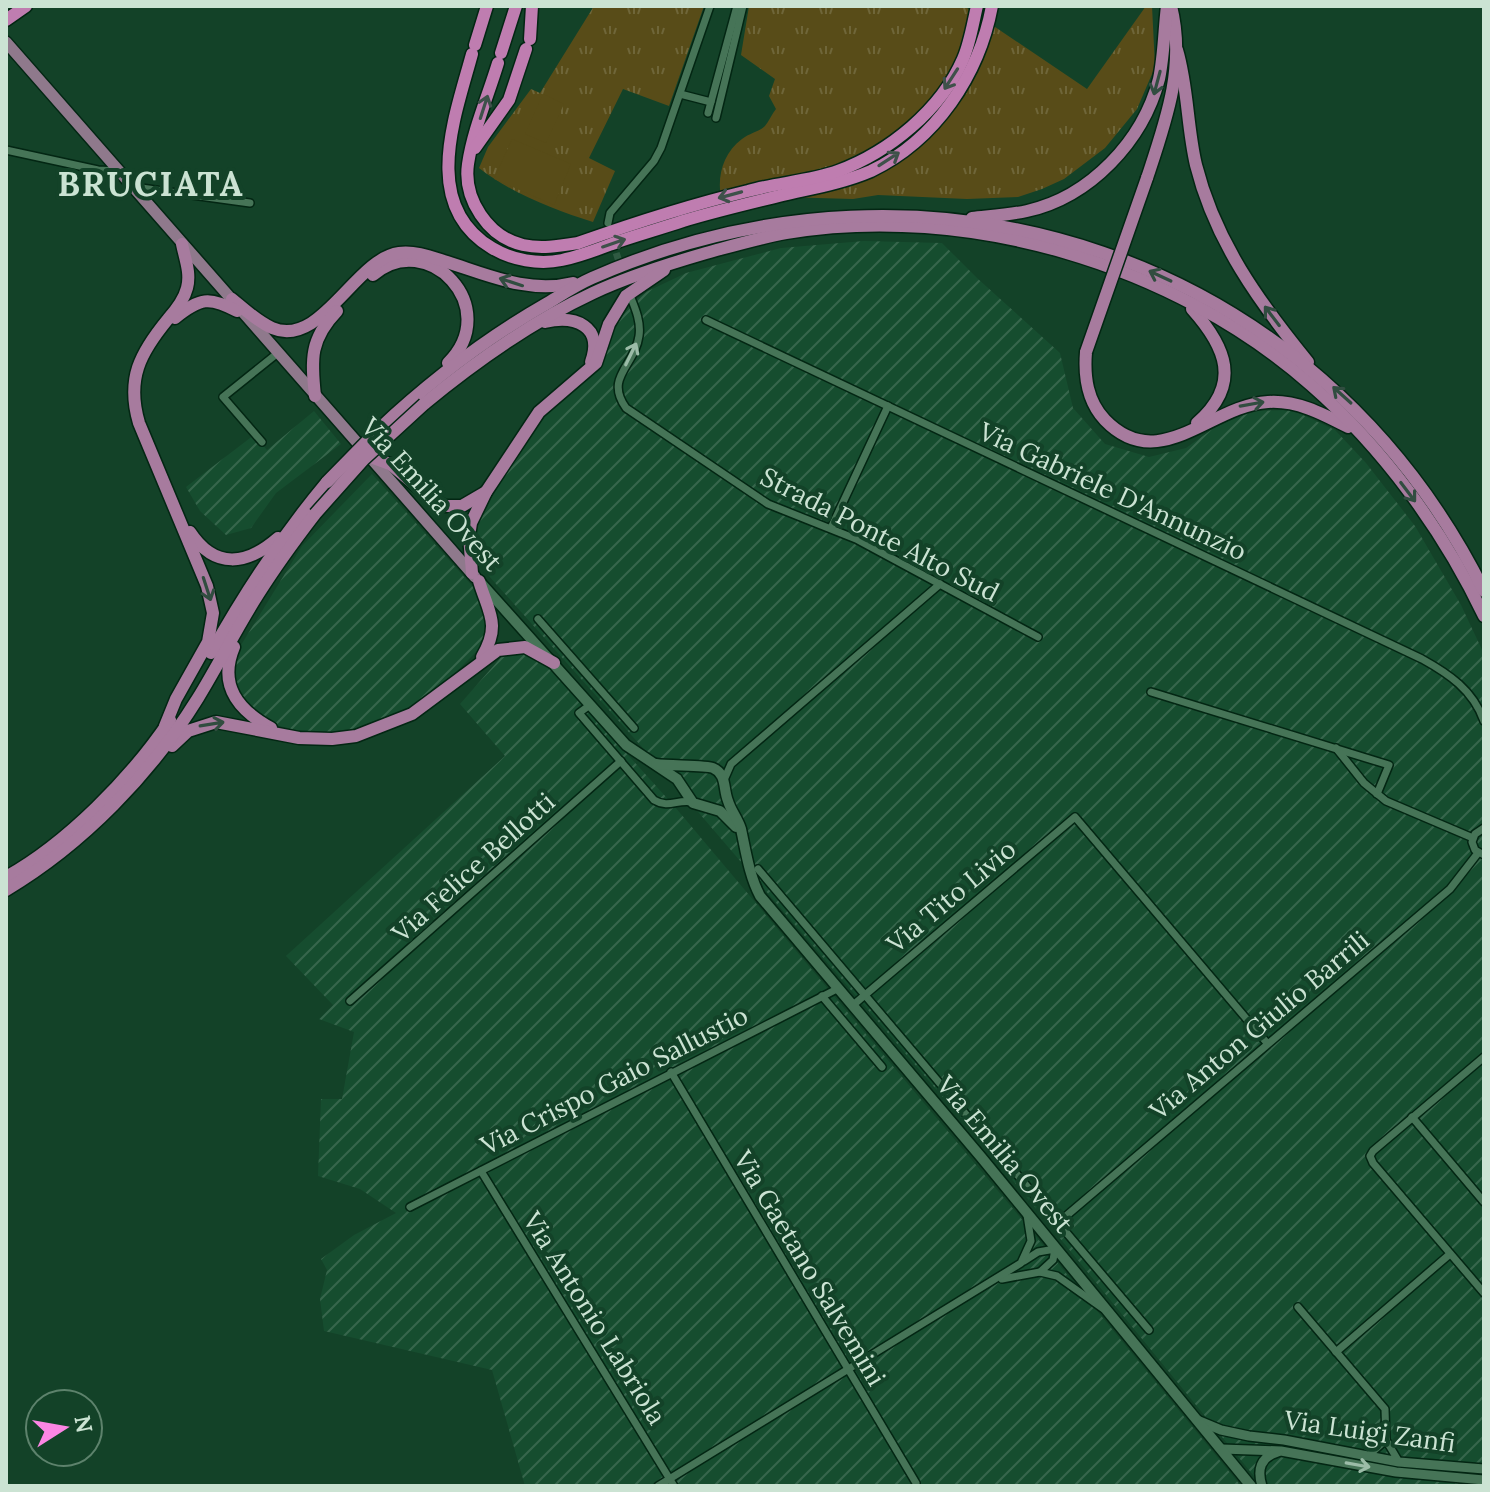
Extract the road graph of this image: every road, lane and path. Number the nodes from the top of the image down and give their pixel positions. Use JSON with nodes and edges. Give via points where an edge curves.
{"nodes":[{"id":1,"x":26,"y":6,"type":"edge"},
{"id":2,"x":487,"y":6,"type":"edge"},
{"id":3,"x":516,"y":6,"type":"edge"},
{"id":4,"x":532,"y":6,"type":"edge"},
{"id":5,"x":710,"y":6,"type":"edge"},
{"id":6,"x":740,"y":6,"type":"edge"},
{"id":7,"x":977,"y":6,"type":"edge"},
{"id":8,"x":992,"y":6,"type":"edge"},
{"id":9,"x":1169,"y":6,"type":"edge"},
{"id":10,"x":6,"y":20,"type":"edge"},
{"id":11,"x":6,"y":42,"type":"edge"},
{"id":12,"x":1177,"y":50,"type":"junction"},
{"id":13,"x":680,"y":94,"type":"junction"},
{"id":14,"x":711,"y":102,"type":"junction"},
{"id":15,"x":708,"y":113,"type":"dead end"},
{"id":16,"x":716,"y":118,"type":"dead end"},
{"id":17,"x":6,"y":150,"type":"edge"},
{"id":18,"x":471,"y":152,"type":"junction"},
{"id":19,"x":120,"y":171,"type":"junction"},
{"id":20,"x":133,"y":187,"type":"junction"},
{"id":21,"x":250,"y":203,"type":"dead end"},
{"id":22,"x":956,"y":220,"type":"junction"},
{"id":23,"x":608,"y":223,"type":"dead end"},
{"id":24,"x":182,"y":244,"type":"junction"},
{"id":25,"x":679,"y":261,"type":"junction"},
{"id":26,"x":588,"y":280,"type":"junction"},
{"id":27,"x":631,"y":298,"type":"tunnel mouth"},
{"id":28,"x":232,"y":299,"type":"junction"},
{"id":29,"x":1185,"y":300,"type":"junction"},
{"id":30,"x":249,"y":318,"type":"junction"},
{"id":31,"x":706,"y":320,"type":"dead end"},
{"id":32,"x":535,"y":325,"type":"junction"},
{"id":33,"x":157,"y":332,"type":"junction"},
{"id":34,"x":279,"y":352,"type":"junction"},
{"id":35,"x":583,"y":376,"type":"junction"},
{"id":36,"x":1321,"y":376,"type":"junction"},
{"id":37,"x":315,"y":396,"type":"junction"},
{"id":38,"x":420,"y":397,"type":"junction"},
{"id":39,"x":888,"y":406,"type":"junction"},
{"id":40,"x":1358,"y":432,"type":"junction"},
{"id":41,"x":1182,"y":436,"type":"junction"},
{"id":42,"x":262,"y":442,"type":"dead end"},
{"id":43,"x":368,"y":456,"type":"junction"},
{"id":44,"x":486,"y":492,"type":"junction"},
{"id":45,"x":311,"y":510,"type":"junction"},
{"id":46,"x":179,"y":516,"type":"junction"},
{"id":47,"x":292,"y":525,"type":"junction"},
{"id":48,"x":831,"y":528,"type":"junction"},
{"id":49,"x":476,"y":577,"type":"junction"},
{"id":50,"x":940,"y":584,"type":"junction"},
{"id":51,"x":1484,"y":591,"type":"edge"},
{"id":52,"x":258,"y":595,"type":"junction"},
{"id":53,"x":1484,"y":616,"type":"edge"},
{"id":54,"x":538,"y":619,"type":"dead end"},
{"id":55,"x":1038,"y":637,"type":"dead end"},
{"id":56,"x":566,"y":651,"type":"junction"},
{"id":57,"x":481,"y":660,"type":"junction"},
{"id":58,"x":554,"y":663,"type":"junction"},
{"id":59,"x":1151,"y":692,"type":"dead end"},
{"id":60,"x":590,"y":705,"type":"junction"},
{"id":61,"x":1484,"y":721,"type":"edge"},
{"id":62,"x":165,"y":726,"type":"junction"},
{"id":63,"x":634,"y":728,"type":"dead end"},
{"id":64,"x":281,"y":734,"type":"junction"},
{"id":65,"x":1335,"y":746,"type":"junction"},
{"id":66,"x":621,"y":761,"type":"junction"},
{"id":67,"x":656,"y":764,"type":"junction"},
{"id":68,"x":731,"y":764,"type":"junction"},
{"id":69,"x":700,"y":768,"type":"junction"},
{"id":70,"x":713,"y":768,"type":"junction"},
{"id":71,"x":724,"y":780,"type":"junction"},
{"id":72,"x":128,"y":789,"type":"junction"},
{"id":73,"x":725,"y":792,"type":"junction"},
{"id":74,"x":1377,"y":794,"type":"junction"},
{"id":75,"x":686,"y":796,"type":"junction"},
{"id":76,"x":707,"y":807,"type":"junction"},
{"id":77,"x":1484,"y":828,"type":"edge"},
{"id":78,"x":1473,"y":838,"type":"junction"},
{"id":79,"x":743,"y":842,"type":"junction"},
{"id":80,"x":1481,"y":854,"type":"edge"},
{"id":81,"x":758,"y":869,"type":"dead end"},
{"id":82,"x":6,"y":877,"type":"edge"},
{"id":83,"x":6,"y":890,"type":"edge"},
{"id":84,"x":837,"y":989,"type":"junction"},
{"id":85,"x":822,"y":996,"type":"junction"},
{"id":86,"x":864,"y":996,"type":"junction"},
{"id":87,"x":350,"y":1001,"type":"dead end"},
{"id":88,"x":852,"y":1006,"type":"junction"},
{"id":89,"x":1267,"y":1043,"type":"junction"},
{"id":90,"x":1484,"y":1057,"type":"edge"},
{"id":91,"x":882,"y":1067,"type":"dead end"},
{"id":92,"x":671,"y":1072,"type":"junction"},
{"id":93,"x":1412,"y":1117,"type":"junction"},
{"id":94,"x":994,"y":1145,"type":"junction"},
{"id":95,"x":981,"y":1157,"type":"junction"},
{"id":96,"x":481,"y":1171,"type":"junction"},
{"id":97,"x":1484,"y":1202,"type":"edge"},
{"id":98,"x":410,"y":1207,"type":"dead end"},
{"id":99,"x":1026,"y":1212,"type":"junction"},
{"id":100,"x":1059,"y":1222,"type":"junction"},
{"id":101,"x":1055,"y":1249,"type":"junction"},
{"id":102,"x":1450,"y":1254,"type":"junction"},
{"id":103,"x":1021,"y":1263,"type":"junction"},
{"id":104,"x":1040,"y":1272,"type":"junction"},
{"id":105,"x":996,"y":1280,"type":"junction"},
{"id":106,"x":1484,"y":1293,"type":"edge"},
{"id":107,"x":1298,"y":1307,"type":"dead end"},
{"id":108,"x":1106,"y":1311,"type":"junction"},
{"id":109,"x":1149,"y":1330,"type":"dead end"},
{"id":110,"x":1336,"y":1352,"type":"junction"},
{"id":111,"x":848,"y":1370,"type":"junction"},
{"id":112,"x":1197,"y":1420,"type":"junction"},
{"id":113,"x":1249,"y":1436,"type":"junction"},
{"id":114,"x":1386,"y":1440,"type":"junction"},
{"id":115,"x":1222,"y":1449,"type":"junction"},
{"id":116,"x":1281,"y":1451,"type":"junction"},
{"id":117,"x":1369,"y":1455,"type":"junction"},
{"id":118,"x":1399,"y":1462,"type":"junction"},
{"id":119,"x":1484,"y":1469,"type":"edge"},
{"id":120,"x":1484,"y":1480,"type":"edge"},
{"id":121,"x":672,"y":1482,"type":"edge"},
{"id":122,"x":916,"y":1483,"type":"dead end"},
{"id":123,"x":658,"y":1486,"type":"edge"},
{"id":124,"x":1251,"y":1486,"type":"edge"},
{"id":125,"x":1262,"y":1486,"type":"edge"}],
"edges":[{"from":1,"to":10,"type":"highway"},
{"from":2,"to":8,"type":"highway","one_way":true,"via":[[450,138],[448,181],[454,203],[475,236],[500,253],[520,260],[560,261],[709,213],[835,183],[883,163],[925,133],[969,78]]},
{"from":18,"to":3,"type":"highway","one_way":true},
{"from":4,"to":18,"type":"highway","via":[[528,44],[509,100]]},
{"from":5,"to":13,"type":"street"},
{"from":6,"to":14,"type":"street"},
{"from":6,"to":16,"type":"street"},
{"from":7,"to":18,"type":"highway","one_way":true,"via":[[963,59],[935,103],[893,142],[836,172],[694,205],[578,243],[539,247],[505,238],[478,210],[468,182]]},
{"from":9,"to":12,"type":"highway"},
{"from":9,"to":22,"type":"highway","one_way":true,"via":[[1149,109],[1101,174],[1036,208]]},
{"from":11,"to":19,"type":"main road","name":"Via Emilia Ovest"},
{"from":36,"to":12,"type":"highway","one_way":true,"via":[[1269,314],[1215,223],[1196,164]]},
{"from":12,"to":41,"type":"highway","bridge":true,"via":[[1164,125],[1084,371],[1098,412],[1123,433],[1154,442]]},
{"from":13,"to":14,"type":"street"},
{"from":13,"to":23,"type":"street","via":[[654,161],[610,213]]},
{"from":14,"to":15,"type":"street"},
{"from":17,"to":19,"type":"street"},
{"from":19,"to":20,"type":"main road","name":"Via Emilia Ovest"},
{"from":20,"to":21,"type":"street"},
{"from":20,"to":24,"type":"main road","name":"Via Emilia Ovest"},
{"from":22,"to":26,"type":"highway","via":[[872,215],[766,224],[677,245]]},
{"from":36,"to":22,"type":"highway","one_way":true,"via":[[1214,303],[1147,269],[1023,230]]},
{"from":24,"to":28,"type":"main road","name":"Via Emilia Ovest"},
{"from":24,"to":33,"type":"highway","via":[[188,287]]},
{"from":25,"to":29,"type":"highway","via":[[786,233],[929,227],[1062,251]]},
{"from":25,"to":32,"type":"highway","via":[[592,293]]},
{"from":25,"to":35,"type":"highway","via":[[626,296],[609,324],[596,363]]},
{"from":26,"to":28,"type":"highway","one_way":true,"via":[[525,286],[406,253],[376,262],[328,310],[298,329],[275,329]]},
{"from":26,"to":38,"type":"highway","via":[[508,326]]},
{"from":48,"to":27,"type":"street","name":"Strada Ponte Alto Sud","one_way":true,"via":[[760,499],[626,408],[617,388],[639,338]]},
{"from":28,"to":30,"type":"main road","name":"Via Emilia Ovest"},
{"from":29,"to":40,"type":"highway","via":[[1284,363]]},
{"from":29,"to":41,"type":"highway","via":[[1215,335],[1224,364],[1214,403]]},
{"from":30,"to":33,"type":"highway","via":[[219,302],[201,301]]},
{"from":30,"to":34,"type":"main road","name":"Via Emilia Ovest"},
{"from":31,"to":39,"type":"street","name":"Via Gabriele D'Annunzio"},
{"from":32,"to":35,"type":"highway","via":[[564,319],[586,327],[594,348]]},
{"from":32,"to":38,"type":"highway"},
{"from":33,"to":46,"type":"highway","via":[[138,367],[134,403]]},
{"from":34,"to":37,"type":"main road","name":"Via Emilia Ovest"},
{"from":34,"to":42,"type":"street","via":[[223,397]]},
{"from":35,"to":44,"type":"highway","via":[[539,412]]},
{"from":51,"to":36,"type":"highway","one_way":true,"via":[[1420,485],[1377,431]]},
{"from":37,"to":38,"type":"highway","via":[[313,350],[329,319],[379,270],[409,262],[429,265],[450,277],[468,312],[461,348],[430,378]]},
{"from":37,"to":43,"type":"main road","name":"Via Emilia Ovest"},
{"from":38,"to":45,"type":"highway","bridge":true},
{"from":39,"to":48,"type":"street"},
{"from":39,"to":61,"type":"street","name":"Via Gabriele D'Annunzio","via":[[1422,659],[1468,691]]},
{"from":41,"to":40,"type":"highway","one_way":true,"via":[[1235,408],[1270,401],[1303,406]]},
{"from":40,"to":53,"type":"highway","one_way":true,"via":[[1434,529]]},
{"from":43,"to":44,"type":"highway","via":[[390,464],[445,506],[462,506]]},
{"from":43,"to":49,"type":"main road","name":"Via Emilia Ovest"},
{"from":44,"to":49,"type":"highway","via":[[469,536]]},
{"from":45,"to":47,"type":"highway"},
{"from":45,"to":52,"type":"highway"},
{"from":46,"to":47,"type":"highway","via":[[198,544],[229,560],[258,554]]},
{"from":46,"to":62,"type":"highway","one_way":true,"via":[[210,594],[213,622]]},
{"from":47,"to":62,"type":"highway"},
{"from":48,"to":50,"type":"street","name":"Strada Ponte Alto Sud"},
{"from":49,"to":57,"type":"highway","via":[[494,625]]},
{"from":49,"to":58,"type":"main road","name":"Via Emilia Ovest"},
{"from":50,"to":55,"type":"street","name":"Strada Ponte Alto Sud"},
{"from":50,"to":68,"type":"street"},
{"from":52,"to":64,"type":"highway","via":[[230,656],[229,685],[245,712]]},
{"from":52,"to":72,"type":"highway","via":[[198,698]]},
{"from":54,"to":56,"type":"street"},
{"from":56,"to":58,"type":"street"},
{"from":56,"to":63,"type":"street"},
{"from":57,"to":58,"type":"highway","via":[[498,650],[525,647]]},
{"from":57,"to":64,"type":"highway","via":[[432,701],[373,731],[332,739]]},
{"from":58,"to":60,"type":"main road","name":"Via Emilia Ovest"},
{"from":59,"to":65,"type":"street"},
{"from":60,"to":66,"type":"street","via":[[579,713]]},
{"from":60,"to":67,"type":"main road","name":"Via Emilia Ovest","via":[[626,745]]},
{"from":62,"to":82,"type":"highway","via":[[96,806]]},
{"from":72,"to":64,"type":"highway","one_way":true,"via":[[146,778],[182,736],[201,725],[230,723]]},
{"from":65,"to":74,"type":"street"},
{"from":65,"to":74,"type":"street","via":[[1389,765]]},
{"from":66,"to":75,"type":"street","via":[[654,800],[666,806]]},
{"from":66,"to":87,"type":"street","name":"Via Felice Bellotti"},
{"from":67,"to":69,"type":"main road","name":"Via Emilia Ovest"},
{"from":67,"to":75,"type":"main road","name":"Via Emilia Ovest","via":[[677,779]]},
{"from":68,"to":70,"type":"street"},
{"from":68,"to":71,"type":"street"},
{"from":69,"to":70,"type":"main road"},
{"from":69,"to":75,"type":"main road","via":[[689,776]]},
{"from":70,"to":71,"type":"main road"},
{"from":71,"to":73,"type":"main road"},
{"from":72,"to":83,"type":"highway","via":[[66,847]]},
{"from":73,"to":76,"type":"main road"},
{"from":73,"to":79,"type":"main road","name":"Via Emilia Ovest"},
{"from":74,"to":78,"type":"street"},
{"from":75,"to":76,"type":"main road"},
{"from":76,"to":79,"type":"main road","name":"Via Emilia Ovest","via":[[725,814]]},
{"from":77,"to":78,"type":"street"},
{"from":78,"to":80,"type":"street"},
{"from":79,"to":84,"type":"main road","name":"Via Emilia Ovest","via":[[760,896]]},
{"from":80,"to":89,"type":"street","name":"Via Anton Giulio Barrili","via":[[1450,889]]},
{"from":81,"to":86,"type":"street","name":"Via Emilia Ovest"},
{"from":84,"to":85,"type":"street","name":"Via Crispo Gaio Sallustio"},
{"from":84,"to":88,"type":"main road","name":"Via Emilia Ovest"},
{"from":85,"to":91,"type":"street"},
{"from":85,"to":92,"type":"street","name":"Via Crispo Gaio Sallustio"},
{"from":86,"to":88,"type":"street","name":"Via Tito Livio"},
{"from":86,"to":89,"type":"street","name":"Via Tito Livio","via":[[1075,817]]},
{"from":86,"to":94,"type":"street","name":"Via Emilia Ovest"},
{"from":88,"to":95,"type":"main road","name":"Via Emilia Ovest"},
{"from":89,"to":100,"type":"street","name":"Via Anton Giulio Barrili"},
{"from":90,"to":93,"type":"street"},
{"from":92,"to":96,"type":"street","name":"Via Crispo Gaio Sallustio"},
{"from":92,"to":111,"type":"street","name":"Via Gaetano Salvemini"},
{"from":93,"to":97,"type":"street"},
{"from":93,"to":102,"type":"street","via":[[1370,1156]]},
{"from":94,"to":95,"type":"street"},
{"from":94,"to":100,"type":"street","name":"Via Emilia Ovest"},
{"from":95,"to":99,"type":"main road","name":"Via Emilia Ovest"},
{"from":96,"to":98,"type":"street","name":"Via Crispo Gaio Sallustio"},
{"from":96,"to":121,"type":"street","name":"Via Antonio Labriola"},
{"from":99,"to":101,"type":"main road","name":"Via Emilia Ovest"},
{"from":99,"to":103,"type":"street","via":[[1031,1241]]},
{"from":100,"to":109,"type":"street","name":"Via Emilia Ovest"},
{"from":101,"to":103,"type":"street"},
{"from":101,"to":104,"type":"street","via":[[1053,1260]]},
{"from":101,"to":108,"type":"main road","name":"Via Emilia Ovest"},
{"from":102,"to":106,"type":"street"},
{"from":102,"to":110,"type":"street"},
{"from":103,"to":105,"type":"street"},
{"from":104,"to":105,"type":"street"},
{"from":104,"to":108,"type":"street","via":[[1057,1276]]},
{"from":105,"to":111,"type":"street"},
{"from":107,"to":110,"type":"street"},
{"from":108,"to":112,"type":"main road","name":"Via Emilia Ovest"},
{"from":110,"to":114,"type":"street","via":[[1385,1409]]},
{"from":111,"to":121,"type":"street"},
{"from":111,"to":122,"type":"street","name":"Via Gaetano Salvemini"},
{"from":112,"to":113,"type":"street","name":"Via Luigi Zanfi"},
{"from":112,"to":115,"type":"main road","name":"Via Emilia Ovest"},
{"from":113,"to":115,"type":"street"},
{"from":113,"to":117,"type":"street","name":"Via Luigi Zanfi"},
{"from":114,"to":117,"type":"street"},
{"from":114,"to":118,"type":"street"},
{"from":115,"to":116,"type":"street","name":"Via Luigi Zanfi"},
{"from":115,"to":124,"type":"main road","name":"Via Emilia Ovest"},
{"from":116,"to":120,"type":"street","name":"Via Luigi Zanfi","one_way":true,"via":[[1396,1472]]},
{"from":116,"to":125,"type":"street","via":[[1259,1467]]},
{"from":117,"to":118,"type":"street","name":"Via Luigi Zanfi"},
{"from":118,"to":119,"type":"street","name":"Via Luigi Zanfi"},
{"from":121,"to":123,"type":"street"}]}
